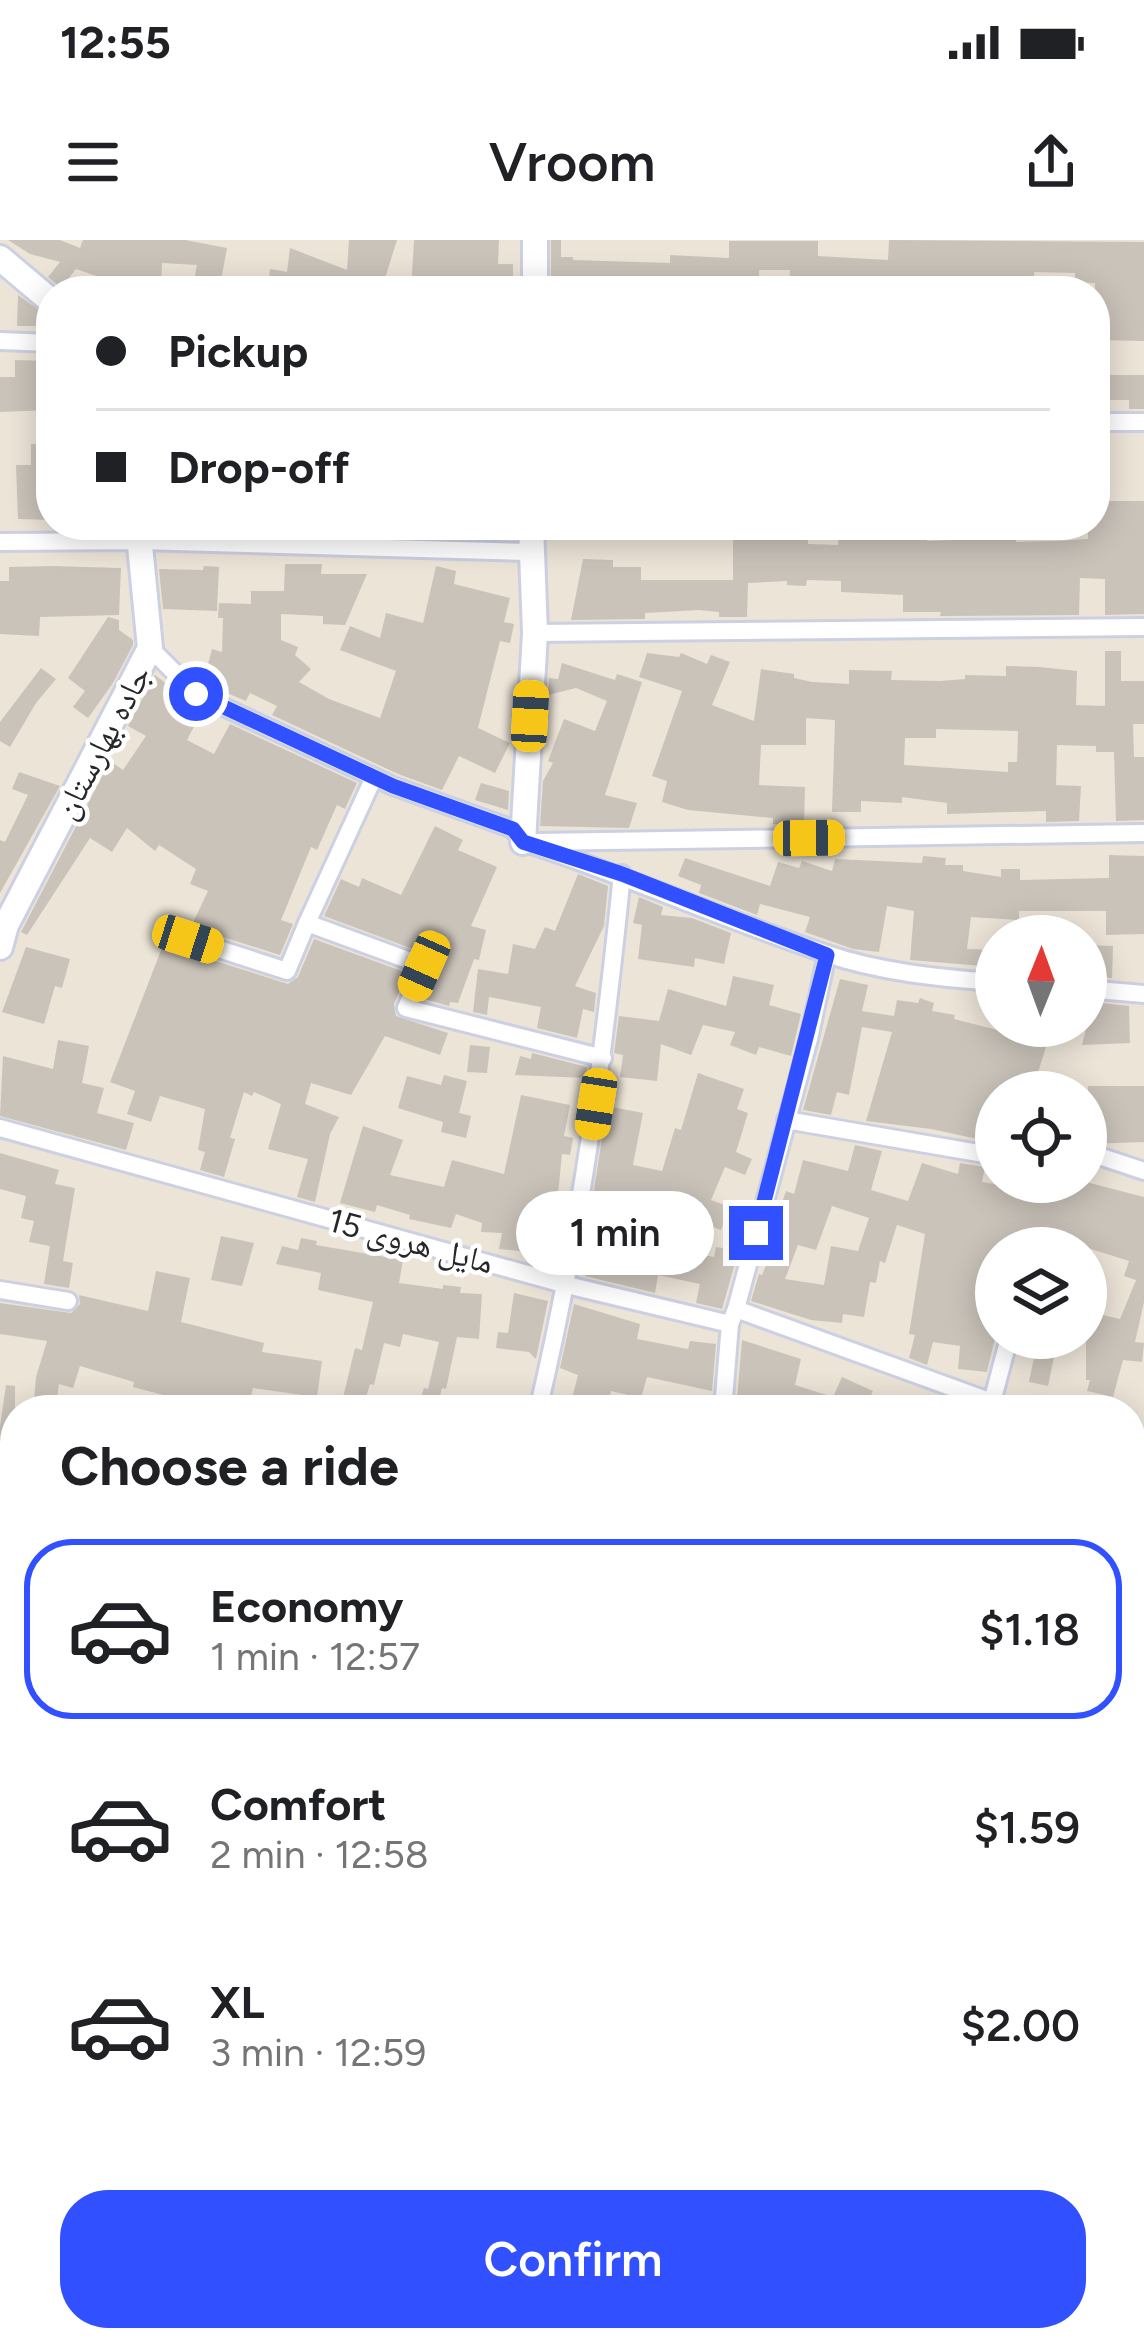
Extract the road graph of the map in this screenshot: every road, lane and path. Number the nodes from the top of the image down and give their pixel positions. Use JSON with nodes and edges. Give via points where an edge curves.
{"nodes":[{"id":1,"x":535,"y":240,"type":"edge"},
{"id":2,"x":0,"y":258,"type":"edge"},
{"id":3,"x":535,"y":276,"type":"edge"},
{"id":4,"x":36,"y":288,"type":"edge"},
{"id":5,"x":0,"y":341,"type":"edge"},
{"id":6,"x":36,"y":342,"type":"edge"},
{"id":7,"x":1110,"y":422,"type":"edge"},
{"id":8,"x":1144,"y":422,"type":"edge"},
{"id":9,"x":36,"y":540,"type":"edge"},
{"id":10,"x":140,"y":540,"type":"edge"},
{"id":11,"x":283,"y":540,"type":"edge"},
{"id":12,"x":530,"y":540,"type":"edge"},
{"id":13,"x":0,"y":542,"type":"edge"},
{"id":14,"x":530,"y":552,"type":"junction"},
{"id":15,"x":1144,"y":628,"type":"edge"},
{"id":16,"x":536,"y":633,"type":"junction"},
{"id":17,"x":150,"y":648,"type":"junction"},
{"id":18,"x":374,"y":777,"type":"junction"},
{"id":19,"x":1144,"y":833,"type":"edge"},
{"id":20,"x":523,"y":842,"type":"junction"},
{"id":21,"x":622,"y":874,"type":"junction"},
{"id":22,"x":307,"y":923,"type":"junction"},
{"id":23,"x":188,"y":939,"type":"dead end"},
{"id":24,"x":0,"y":946,"type":"edge"},
{"id":25,"x":827,"y":955,"type":"junction"},
{"id":26,"x":975,"y":980,"type":"edge"},
{"id":27,"x":1107,"y":991,"type":"edge"},
{"id":28,"x":1144,"y":994,"type":"edge"},
{"id":29,"x":603,"y":1058,"type":"junction"},
{"id":30,"x":786,"y":1120,"type":"junction"},
{"id":31,"x":0,"y":1128,"type":"edge"},
{"id":32,"x":975,"y":1152,"type":"edge"},
{"id":33,"x":1107,"y":1159,"type":"edge"},
{"id":34,"x":1144,"y":1171,"type":"edge"},
{"id":35,"x":567,"y":1285,"type":"junction"},
{"id":36,"x":0,"y":1290,"type":"edge"},
{"id":37,"x":68,"y":1301,"type":"dead end"},
{"id":38,"x":733,"y":1317,"type":"junction"},
{"id":39,"x":1003,"y":1359,"type":"edge"},
{"id":40,"x":541,"y":1395,"type":"edge"},
{"id":41,"x":725,"y":1395,"type":"edge"},
{"id":42,"x":971,"y":1395,"type":"edge"},
{"id":43,"x":994,"y":1395,"type":"edge"}],
"edges":[{"from":1,"to":3,"type":"street"},
{"from":2,"to":4,"type":"street"},
{"from":5,"to":6,"type":"street"},
{"from":7,"to":8,"type":"street"},
{"from":9,"to":13,"type":"street"},
{"from":10,"to":17,"type":"street","name":"جاده بهارستان"},
{"from":11,"to":14,"type":"street"},
{"from":12,"to":14,"type":"street"},
{"from":14,"to":16,"type":"street"},
{"from":15,"to":16,"type":"street"},
{"from":16,"to":20,"type":"street"},
{"from":17,"to":18,"type":"street","via":[[196,694]]},
{"from":17,"to":24,"type":"street","name":"جاده بهارستان"},
{"from":18,"to":20,"type":"street","via":[[513,829]]},
{"from":18,"to":22,"type":"street"},
{"from":19,"to":20,"type":"street"},
{"from":20,"to":21,"type":"street"},
{"from":21,"to":25,"type":"street"},
{"from":21,"to":29,"type":"street"},
{"from":22,"to":23,"type":"street","via":[[287,971]]},
{"from":22,"to":29,"type":"street","via":[[424,966],[406,1008]]},
{"from":25,"to":26,"type":"street"},
{"from":25,"to":30,"type":"street"},
{"from":27,"to":28,"type":"street"},
{"from":29,"to":35,"type":"street"},
{"from":30,"to":32,"type":"street"},
{"from":30,"to":38,"type":"street"},
{"from":31,"to":35,"type":"street","name":"مایل هروی 15"},
{"from":33,"to":34,"type":"street"},
{"from":35,"to":38,"type":"street","name":"مایل هروی 15"},
{"from":35,"to":40,"type":"street"},
{"from":36,"to":37,"type":"street"},
{"from":38,"to":41,"type":"street"},
{"from":38,"to":42,"type":"street","name":"مایل هروی 15"},
{"from":39,"to":43,"type":"street"}]}
